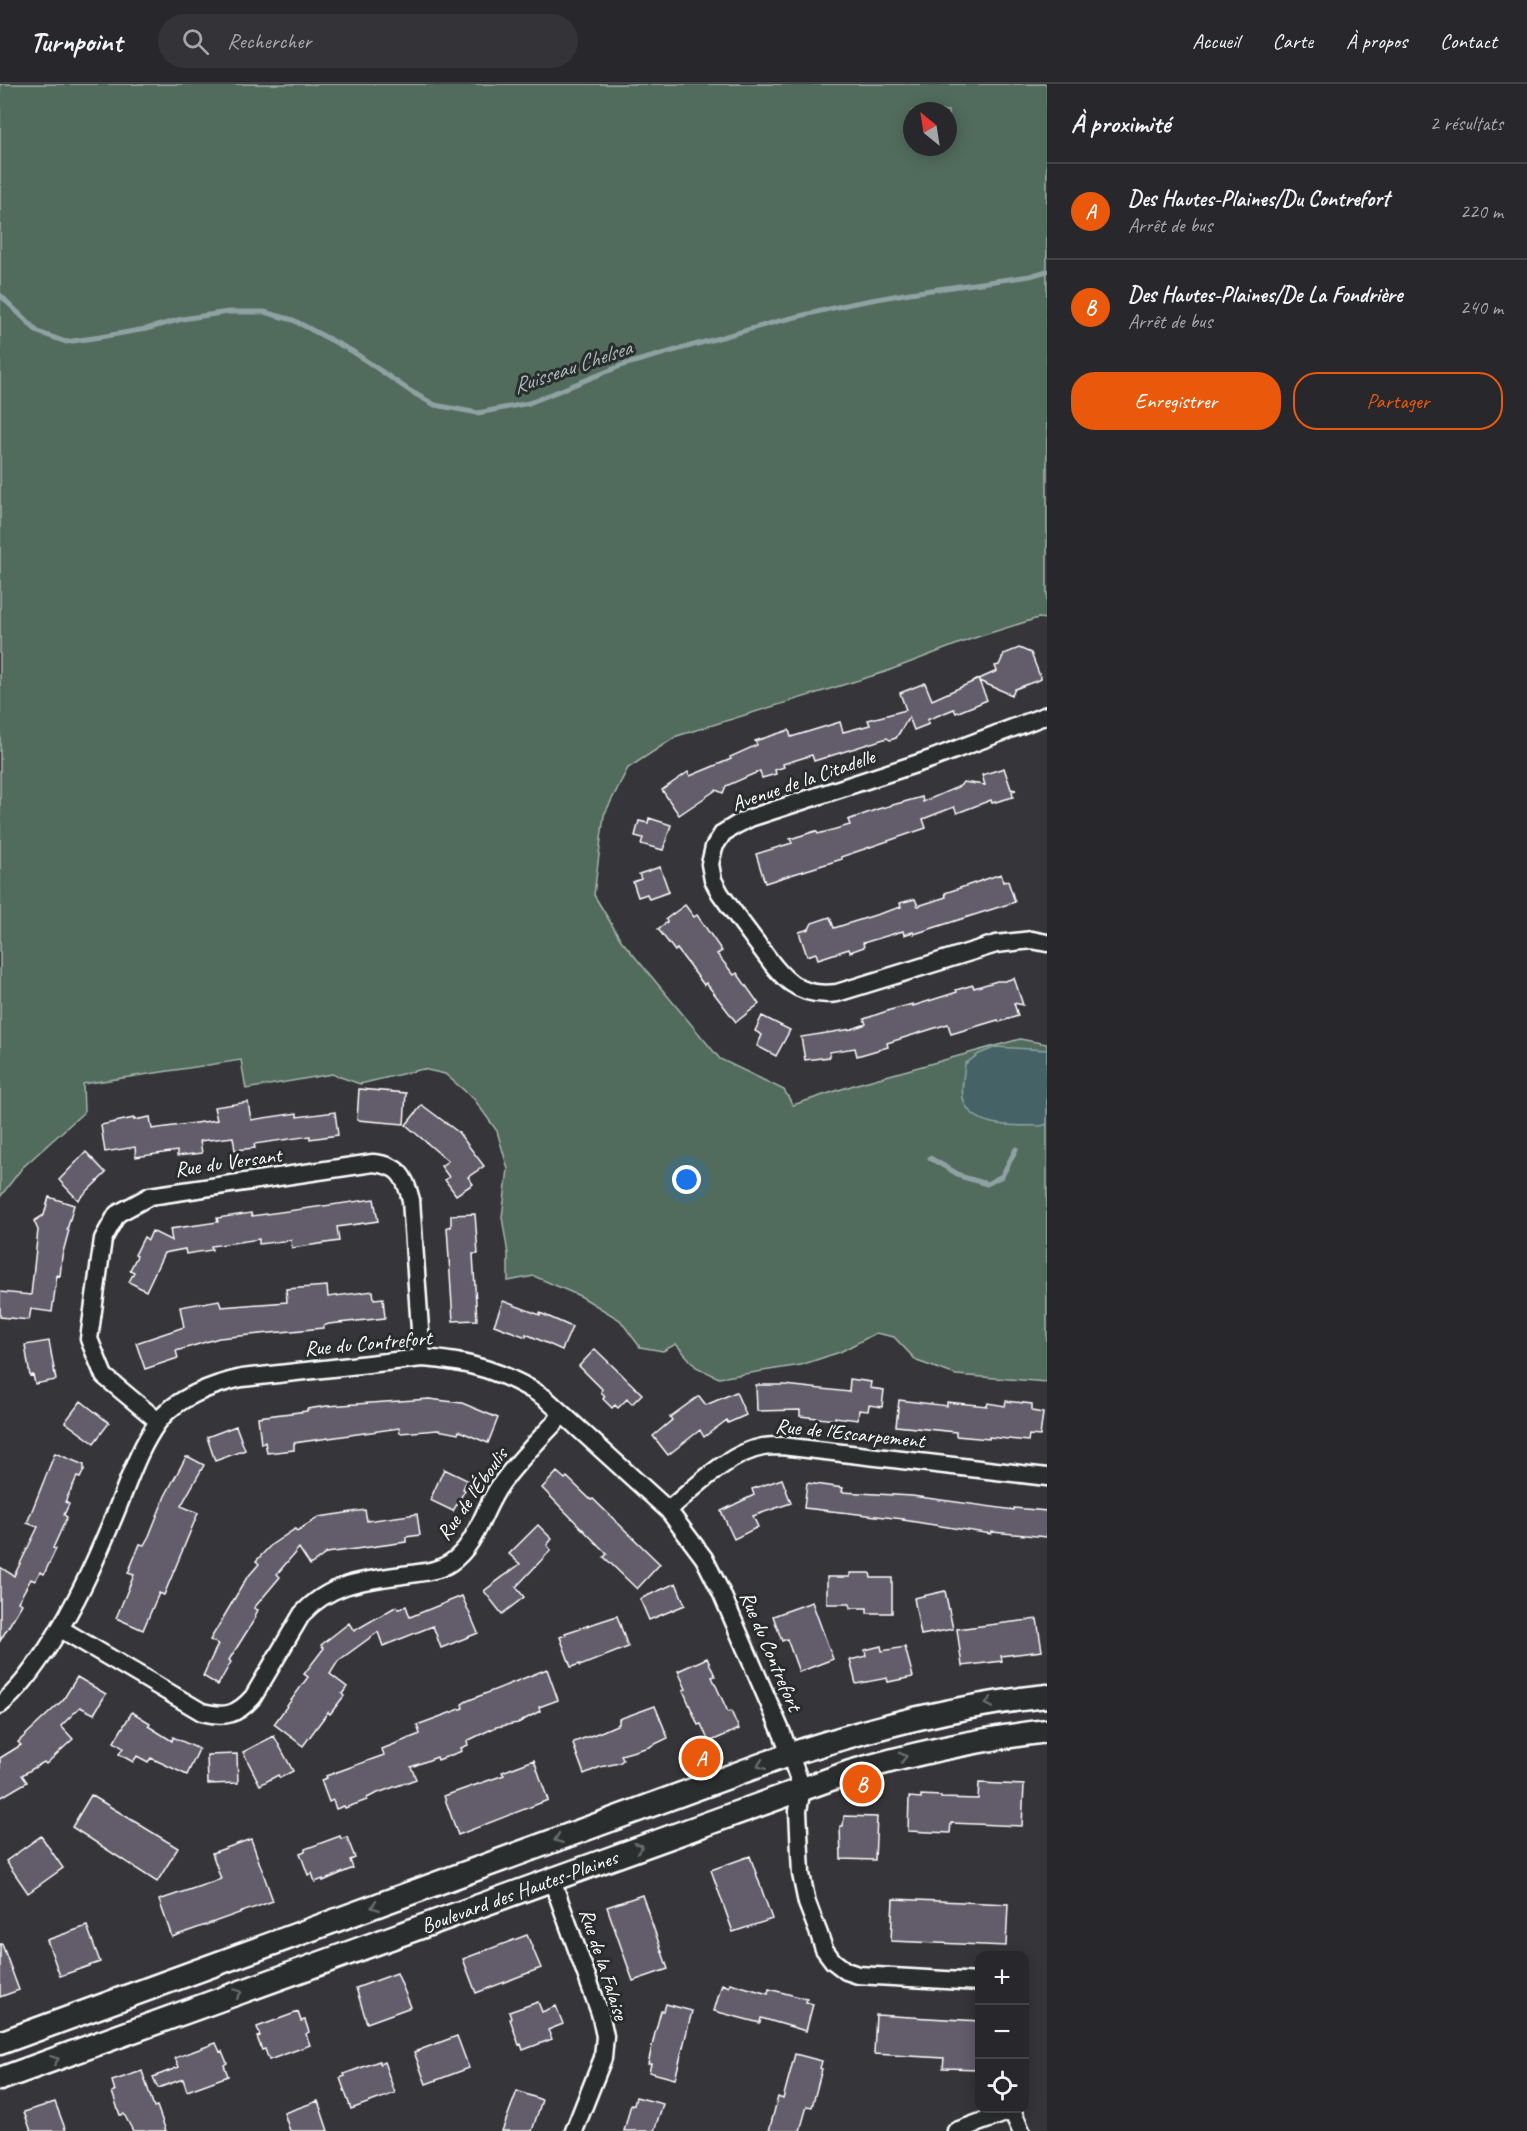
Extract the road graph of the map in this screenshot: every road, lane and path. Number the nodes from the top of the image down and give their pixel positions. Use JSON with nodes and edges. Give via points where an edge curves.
{"nodes":[{"id":1,"x":1047,"y":715,"type":"edge"},
{"id":2,"x":1047,"y":943,"type":"edge"},
{"id":3,"x":422,"y":1358,"type":"junction"},
{"id":4,"x":562,"y":1415,"type":"junction"},
{"id":5,"x":158,"y":1421,"type":"junction"},
{"id":6,"x":1047,"y":1478,"type":"edge"},
{"id":7,"x":668,"y":1510,"type":"junction"},
{"id":8,"x":61,"y":1629,"type":"junction"},
{"id":9,"x":1047,"y":1696,"type":"edge"},
{"id":10,"x":0,"y":1705,"type":"edge"},
{"id":11,"x":1047,"y":1731,"type":"edge"},
{"id":12,"x":791,"y":1754,"type":"junction"},
{"id":13,"x":802,"y":1788,"type":"junction"},
{"id":14,"x":552,"y":1880,"type":"junction"},
{"id":15,"x":975,"y":1982,"type":"edge"},
{"id":16,"x":0,"y":2043,"type":"edge"},
{"id":17,"x":0,"y":2079,"type":"edge"},
{"id":18,"x":1003,"y":2113,"type":"edge"},
{"id":19,"x":1012,"y":2113,"type":"edge"},
{"id":20,"x":574,"y":2131,"type":"edge"},
{"id":21,"x":956,"y":2131,"type":"edge"},
{"id":22,"x":1021,"y":2131,"type":"edge"}],
"edges":[{"from":1,"to":2,"type":"street","name":"Avenue de la Citadelle","via":[[924,762],[750,818],[723,833],[710,864],[712,880],[720,893],[777,971],[789,983],[820,995],[996,944],[1032,940]]},
{"from":3,"to":4,"type":"street","name":"Rue du Contrefort","via":[[476,1365],[500,1374],[524,1384]]},
{"from":3,"to":5,"type":"street","name":"Rue du Contrefort","via":[[218,1383],[179,1403]]},
{"from":3,"to":5,"type":"street","name":"Rue du Versant","via":[[411,1200],[396,1169],[373,1163],[150,1196],[117,1214],[103,1239],[89,1339],[104,1376]]},
{"from":4,"to":7,"type":"street","name":"Rue du Contrefort"},
{"from":4,"to":8,"type":"street","name":"Rue de l'Éboulis","via":[[501,1484],[473,1540],[449,1564],[433,1571],[356,1582],[325,1593],[302,1614],[253,1696],[243,1708],[230,1714],[202,1712]]},
{"from":5,"to":8,"type":"street","name":"Rue du Contrefort","via":[[135,1464],[93,1569]]},
{"from":6,"to":7,"type":"street","name":"Rue de l'Escarpement","via":[[782,1446],[763,1447],[728,1462]]},
{"from":7,"to":12,"type":"street","name":"Rue du Contrefort","via":[[704,1558]]},
{"from":8,"to":10,"type":"street","name":"Rue du Contrefort","via":[[21,1685]]},
{"from":9,"to":12,"type":"street","name":"Boulevard des Hautes-Plaines","one_way":true,"via":[[908,1719]]},
{"from":13,"to":11,"type":"street","name":"Boulevard des Hautes-Plaines","one_way":true,"via":[[941,1748]]},
{"from":12,"to":13,"type":"street","name":"Rue du Contrefort"},
{"from":12,"to":16,"type":"street","name":"Boulevard des Hautes-Plaines","one_way":true},
{"from":14,"to":13,"type":"street","name":"Boulevard des Hautes-Plaines","one_way":true},
{"from":13,"to":15,"type":"street","via":[[798,1811],[801,1874],[807,1903],[824,1949],[833,1961],[858,1975]]},
{"from":17,"to":14,"type":"street","name":"Boulevard des Hautes-Plaines","one_way":true},
{"from":14,"to":20,"type":"street","name":"Rue de la Falaise","via":[[605,2036],[603,2058]]},
{"from":18,"to":21,"type":"street"},
{"from":19,"to":22,"type":"street"}]}
